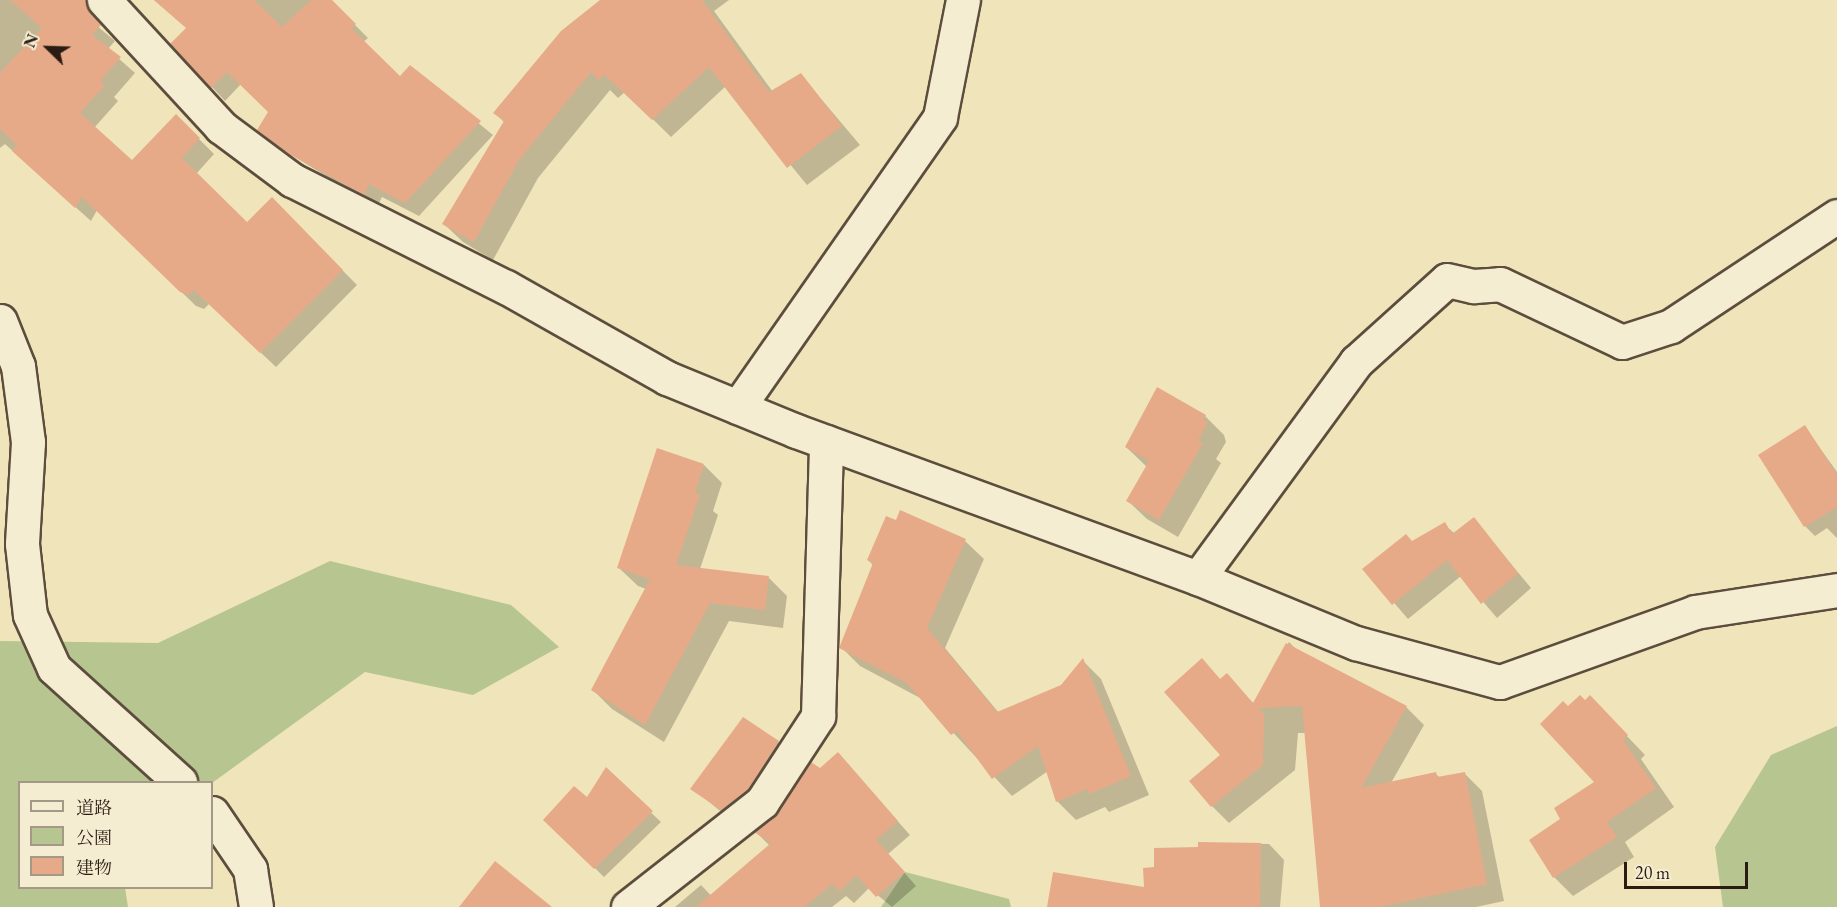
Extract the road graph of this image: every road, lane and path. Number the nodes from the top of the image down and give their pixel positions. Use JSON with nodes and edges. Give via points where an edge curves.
{"nodes":[{"id":1,"x":104,"y":0,"type":"edge"},
{"id":2,"x":963,"y":0,"type":"edge"},
{"id":3,"x":1837,"y":216,"type":"edge"},
{"id":4,"x":0,"y":321,"type":"edge"},
{"id":5,"x":738,"y":407,"type":"junction"},
{"id":6,"x":826,"y":442,"type":"junction"},
{"id":7,"x":1198,"y":578,"type":"junction"},
{"id":8,"x":1837,"y":591,"type":"edge"},
{"id":9,"x":178,"y":781,"type":"edge"},
{"id":10,"x":213,"y":814,"type":"edge"},
{"id":11,"x":256,"y":907,"type":"edge"},
{"id":12,"x":628,"y":907,"type":"edge"}],
"edges":[{"from":1,"to":5,"type":"street","via":[[221,127],[292,180],[506,287],[667,378]]},
{"from":2,"to":5,"type":"street","via":[[940,117]]},
{"from":3,"to":7,"type":"street","via":[[1671,326],[1622,342],[1500,284],[1474,286],[1447,280],[1356,362]]},
{"from":4,"to":9,"type":"street","via":[[18,366],[28,442],[22,544],[30,615],[54,668]]},
{"from":5,"to":6,"type":"street"},
{"from":6,"to":7,"type":"street"},
{"from":6,"to":12,"type":"street","via":[[818,716],[762,802]]},
{"from":7,"to":8,"type":"street","via":[[1356,644],[1500,682],[1695,612]]},
{"from":10,"to":11,"type":"street","via":[[250,868]]}]}
